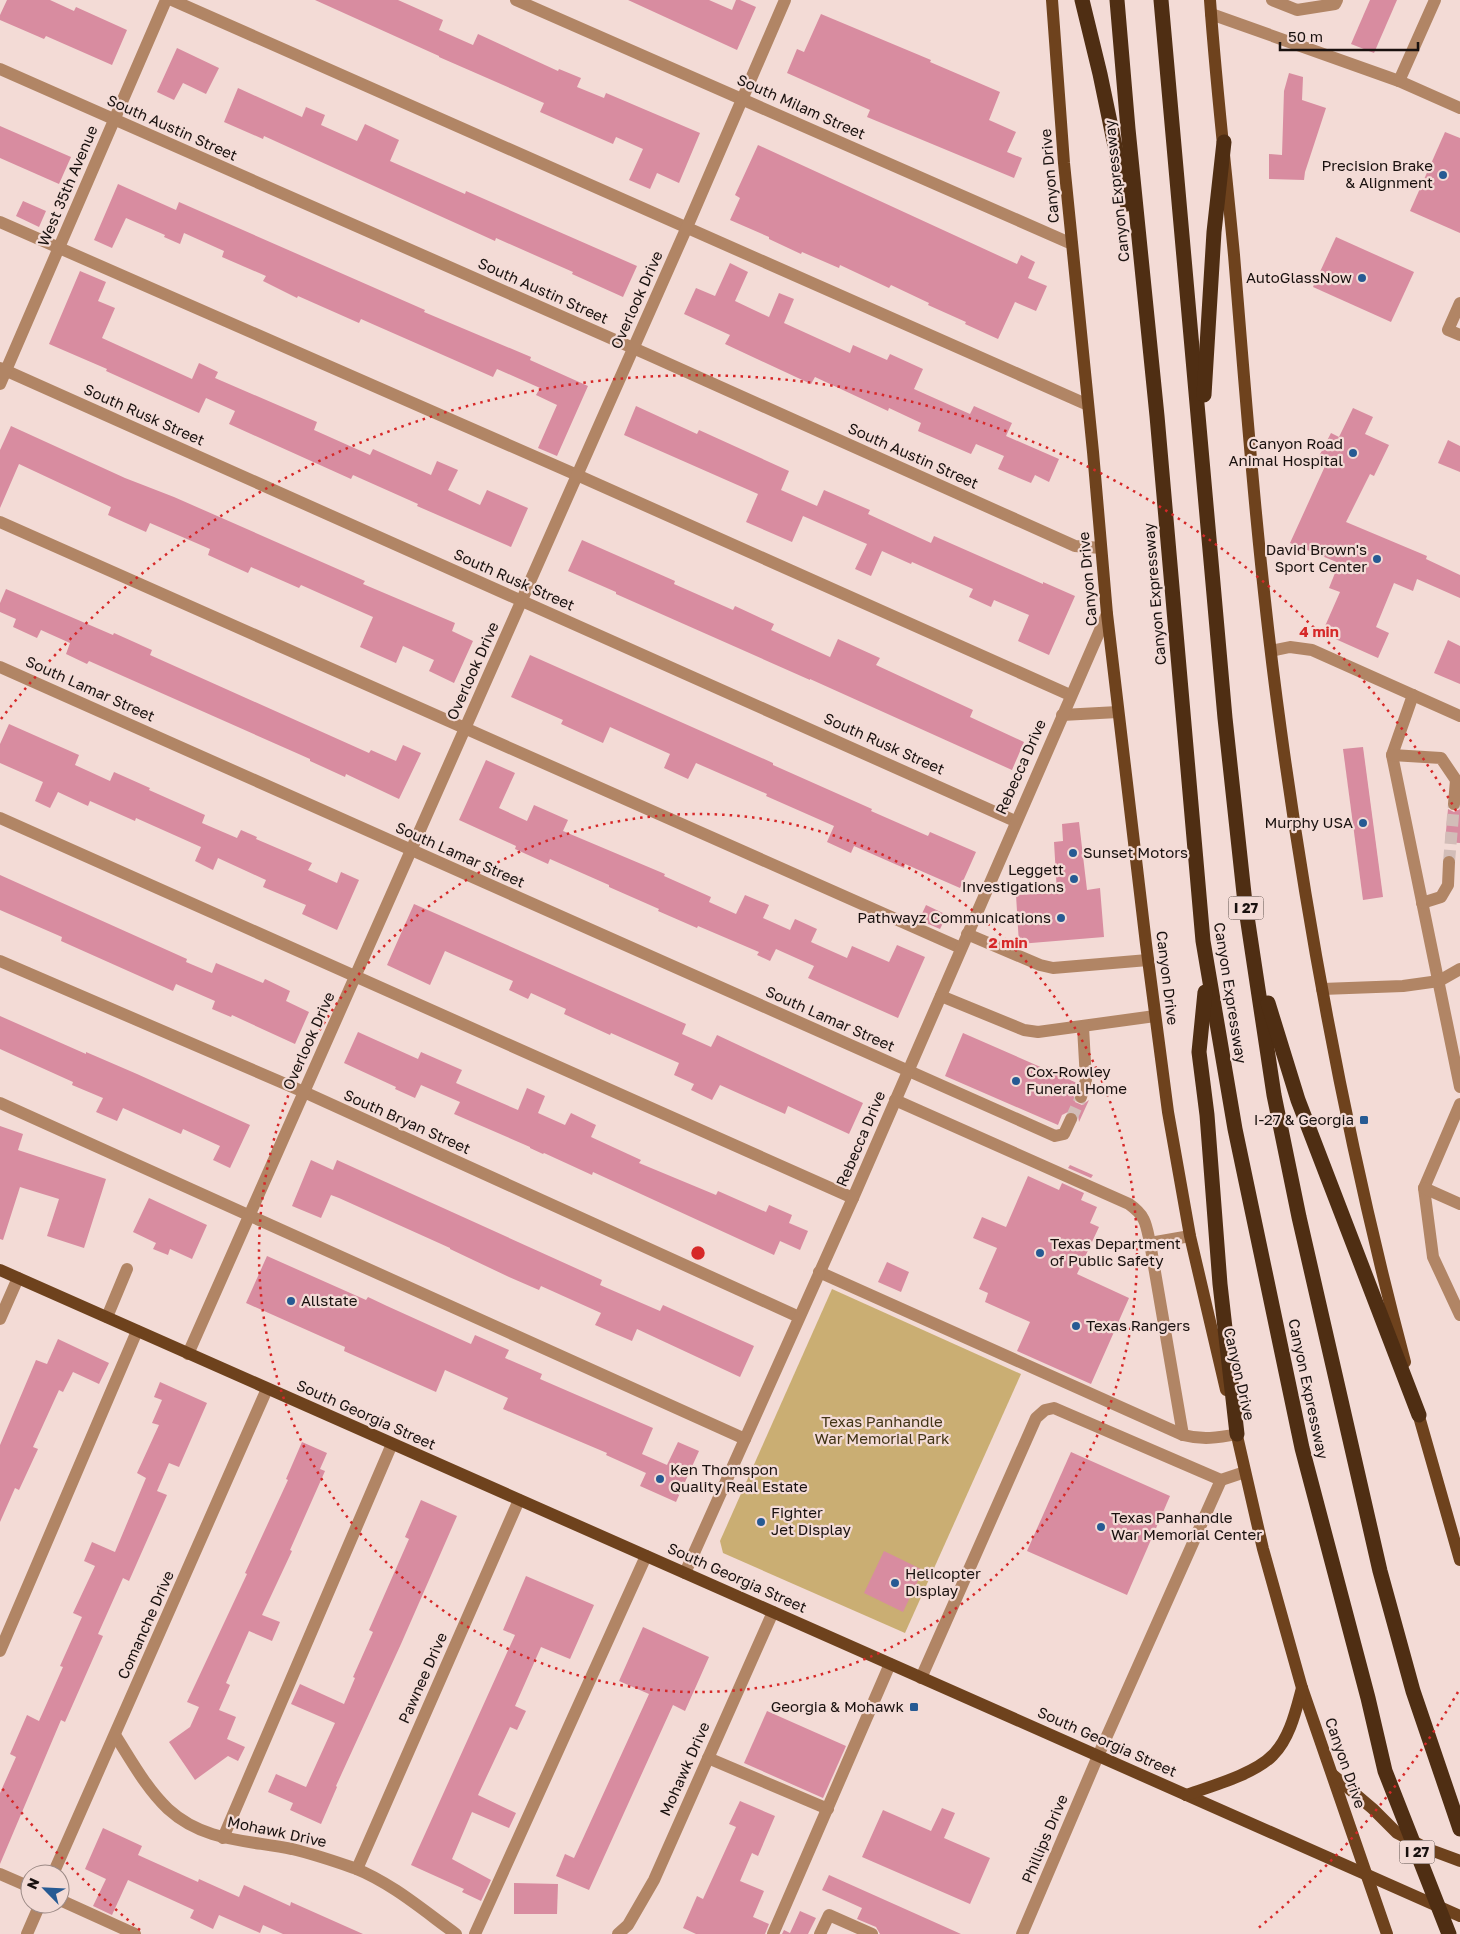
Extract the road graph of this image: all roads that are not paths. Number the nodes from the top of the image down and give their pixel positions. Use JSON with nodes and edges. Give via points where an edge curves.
{"nodes":[{"id":1,"x":166,"y":0,"type":"edge"},
{"id":2,"x":172,"y":0,"type":"edge"},
{"id":3,"x":516,"y":0,"type":"edge"},
{"id":4,"x":785,"y":0,"type":"edge"},
{"id":5,"x":1052,"y":0,"type":"edge"},
{"id":6,"x":1082,"y":0,"type":"edge"},
{"id":7,"x":1117,"y":0,"type":"edge"},
{"id":8,"x":1161,"y":0,"type":"edge"},
{"id":9,"x":1210,"y":0,"type":"edge"},
{"id":10,"x":1272,"y":0,"type":"edge"},
{"id":11,"x":1338,"y":0,"type":"edge"},
{"id":12,"x":1435,"y":0,"type":"edge"},
{"id":13,"x":1211,"y":14,"type":"junction"},
{"id":14,"x":0,"y":69,"type":"edge"},
{"id":15,"x":1399,"y":81,"type":"junction"},
{"id":16,"x":741,"y":99,"type":"junction"},
{"id":17,"x":1460,"y":108,"type":"edge"},
{"id":18,"x":114,"y":120,"type":"junction"},
{"id":19,"x":1224,"y":142,"type":"junction"},
{"id":20,"x":0,"y":222,"type":"edge"},
{"id":21,"x":687,"y":227,"type":"junction"},
{"id":22,"x":1072,"y":244,"type":"junction"},
{"id":23,"x":59,"y":249,"type":"junction"},
{"id":24,"x":1144,"y":284,"type":"junction"},
{"id":25,"x":1460,"y":303,"type":"edge"},
{"id":26,"x":1460,"y":335,"type":"edge"},
{"id":27,"x":633,"y":348,"type":"junction"},
{"id":28,"x":3,"y":370,"type":"edge"},
{"id":29,"x":0,"y":384,"type":"edge"},
{"id":30,"x":1088,"y":405,"type":"junction"},
{"id":31,"x":1201,"y":444,"type":"junction"},
{"id":32,"x":577,"y":475,"type":"junction"},
{"id":33,"x":0,"y":522,"type":"edge"},
{"id":34,"x":1101,"y":548,"type":"junction"},
{"id":35,"x":522,"y":601,"type":"junction"},
{"id":36,"x":1107,"y":614,"type":"junction"},
{"id":37,"x":1270,"y":651,"type":"junction"},
{"id":38,"x":0,"y":666,"type":"edge"},
{"id":39,"x":1070,"y":695,"type":"junction"},
{"id":40,"x":1413,"y":695,"type":"junction"},
{"id":41,"x":1118,"y":712,"type":"junction"},
{"id":42,"x":1062,"y":715,"type":"junction"},
{"id":43,"x":1460,"y":716,"type":"edge"},
{"id":44,"x":465,"y":728,"type":"junction"},
{"id":45,"x":1392,"y":755,"type":"junction"},
{"id":46,"x":1454,"y":804,"type":"tunnel mouth"},
{"id":47,"x":0,"y":818,"type":"edge"},
{"id":48,"x":1016,"y":821,"type":"junction"},
{"id":49,"x":411,"y":850,"type":"junction"},
{"id":50,"x":1449,"y":862,"type":"tunnel mouth"},
{"id":51,"x":1422,"y":903,"type":"junction"},
{"id":52,"x":967,"y":934,"type":"junction"},
{"id":53,"x":961,"y":948,"type":"junction"},
{"id":54,"x":1253,"y":955,"type":"junction"},
{"id":55,"x":1148,"y":960,"type":"junction"},
{"id":56,"x":0,"y":961,"type":"edge"},
{"id":57,"x":1460,"y":969,"type":"edge"},
{"id":58,"x":355,"y":976,"type":"junction"},
{"id":59,"x":1207,"y":976,"type":"junction"},
{"id":60,"x":1439,"y":981,"type":"junction"},
{"id":61,"x":1322,"y":989,"type":"junction"},
{"id":62,"x":941,"y":996,"type":"junction"},
{"id":63,"x":1155,"y":1016,"type":"junction"},
{"id":64,"x":1083,"y":1027,"type":"junction"},
{"id":65,"x":907,"y":1072,"type":"junction"},
{"id":66,"x":1460,"y":1087,"type":"edge"},
{"id":67,"x":304,"y":1092,"type":"junction"},
{"id":68,"x":1081,"y":1096,"type":"tunnel mouth"},
{"id":69,"x":895,"y":1100,"type":"junction"},
{"id":70,"x":0,"y":1103,"type":"edge"},
{"id":71,"x":1460,"y":1104,"type":"edge"},
{"id":72,"x":1071,"y":1119,"type":"tunnel mouth"},
{"id":73,"x":1424,"y":1188,"type":"junction"},
{"id":74,"x":853,"y":1198,"type":"junction"},
{"id":75,"x":1460,"y":1204,"type":"edge"},
{"id":76,"x":250,"y":1215,"type":"junction"},
{"id":77,"x":1190,"y":1236,"type":"junction"},
{"id":78,"x":1150,"y":1243,"type":"junction"},
{"id":79,"x":127,"y":1269,"type":"dead end"},
{"id":80,"x":0,"y":1270,"type":"edge"},
{"id":81,"x":819,"y":1272,"type":"junction"},
{"id":82,"x":18,"y":1278,"type":"junction"},
{"id":83,"x":1460,"y":1315,"type":"edge"},
{"id":84,"x":798,"y":1317,"type":"junction"},
{"id":85,"x":107,"y":1318,"type":"junction"},
{"id":86,"x":0,"y":1319,"type":"edge"},
{"id":87,"x":137,"y":1331,"type":"junction"},
{"id":88,"x":188,"y":1354,"type":"junction"},
{"id":89,"x":267,"y":1388,"type":"junction"},
{"id":90,"x":1419,"y":1414,"type":"junction"},
{"id":91,"x":1237,"y":1434,"type":"junction"},
{"id":92,"x":1183,"y":1435,"type":"junction"},
{"id":93,"x":745,"y":1439,"type":"junction"},
{"id":94,"x":392,"y":1444,"type":"junction"},
{"id":95,"x":1245,"y":1472,"type":"junction"},
{"id":96,"x":1221,"y":1480,"type":"junction"},
{"id":97,"x":519,"y":1500,"type":"junction"},
{"id":98,"x":1456,"y":1534,"type":"edge"},
{"id":99,"x":646,"y":1556,"type":"junction"},
{"id":100,"x":1460,"y":1560,"type":"edge"},
{"id":101,"x":685,"y":1573,"type":"junction"},
{"id":102,"x":773,"y":1612,"type":"junction"},
{"id":103,"x":0,"y":1651,"type":"edge"},
{"id":104,"x":890,"y":1664,"type":"junction"},
{"id":105,"x":922,"y":1678,"type":"junction"},
{"id":106,"x":1302,"y":1688,"type":"junction"},
{"id":107,"x":115,"y":1735,"type":"junction"},
{"id":108,"x":1098,"y":1756,"type":"junction"},
{"id":109,"x":708,"y":1758,"type":"junction"},
{"id":110,"x":1331,"y":1774,"type":"junction"},
{"id":111,"x":1186,"y":1795,"type":"junction"},
{"id":112,"x":828,"y":1808,"type":"junction"},
{"id":113,"x":1460,"y":1829,"type":"edge"},
{"id":114,"x":222,"y":1838,"type":"junction"},
{"id":115,"x":1460,"y":1861,"type":"edge"},
{"id":116,"x":57,"y":1864,"type":"edge"},
{"id":117,"x":357,"y":1869,"type":"junction"},
{"id":118,"x":0,"y":1874,"type":"edge"},
{"id":119,"x":1367,"y":1875,"type":"junction"},
{"id":120,"x":20,"y":1883,"type":"edge"},
{"id":121,"x":70,"y":1905,"type":"edge"},
{"id":122,"x":35,"y":1914,"type":"edge"},
{"id":123,"x":1460,"y":1916,"type":"edge"},
{"id":124,"x":26,"y":1934,"type":"edge"},
{"id":125,"x":135,"y":1934,"type":"edge"},
{"id":126,"x":456,"y":1934,"type":"edge"},
{"id":127,"x":475,"y":1934,"type":"edge"},
{"id":128,"x":618,"y":1934,"type":"edge"},
{"id":129,"x":773,"y":1934,"type":"edge"},
{"id":130,"x":820,"y":1934,"type":"edge"},
{"id":131,"x":872,"y":1934,"type":"edge"},
{"id":132,"x":1022,"y":1934,"type":"edge"},
{"id":133,"x":1387,"y":1934,"type":"edge"},
{"id":134,"x":1448,"y":1934,"type":"edge"}],
"edges":[{"from":1,"to":18,"type":"street","name":"West 35th Avenue"},
{"from":2,"to":21,"type":"street"},
{"from":3,"to":16,"type":"street","name":"South Milam Street"},
{"from":4,"to":16,"type":"street","name":"Overlook Drive"},
{"from":5,"to":22,"type":"main road","name":"Canyon Drive"},
{"from":6,"to":24,"type":"highway"},
{"from":7,"to":24,"type":"highway","name":"Canyon Expressway","number":"I 27"},
{"from":8,"to":31,"type":"highway","name":"Canyon Expressway","number":"I 27"},
{"from":9,"to":13,"type":"main road"},
{"from":10,"to":11,"type":"street","via":[[1297,10],[1335,4]]},
{"from":12,"to":15,"type":"street"},
{"from":13,"to":15,"type":"street"},
{"from":13,"to":19,"type":"main road"},
{"from":14,"to":18,"type":"street","name":"South Austin Street"},
{"from":15,"to":17,"type":"street"},
{"from":16,"to":21,"type":"street","name":"Overlook Drive"},
{"from":16,"to":22,"type":"street","name":"South Milam Street"},
{"from":18,"to":23,"type":"street","name":"West 35th Avenue"},
{"from":18,"to":27,"type":"street","name":"South Austin Street"},
{"from":19,"to":31,"type":"highway","via":[[1214,232]]},
{"from":19,"to":37,"type":"main road"},
{"from":20,"to":23,"type":"street"},
{"from":21,"to":27,"type":"street","name":"Overlook Drive"},
{"from":21,"to":30,"type":"street"},
{"from":22,"to":30,"type":"main road","name":"Canyon Drive"},
{"from":23,"to":28,"type":"street","name":"West 35th Avenue"},
{"from":23,"to":32,"type":"street"},
{"from":24,"to":59,"type":"highway","name":"Canyon Expressway","number":"I 27"},
{"from":25,"to":26,"type":"street","via":[[1448,330]]},
{"from":27,"to":32,"type":"street","name":"Overlook Drive"},
{"from":27,"to":34,"type":"street","name":"South Austin Street","via":[[1075,546]]},
{"from":28,"to":29,"type":"street","name":"West 35th Avenue"},
{"from":28,"to":35,"type":"street","name":"South Rusk Street"},
{"from":30,"to":34,"type":"main road","name":"Canyon Drive"},
{"from":31,"to":54,"type":"highway","name":"Canyon Expressway","number":"I 27","via":[[1226,718]]},
{"from":32,"to":35,"type":"street","name":"Overlook Drive"},
{"from":32,"to":39,"type":"street"},
{"from":33,"to":44,"type":"street"},
{"from":34,"to":36,"type":"main road","name":"Canyon Drive"},
{"from":35,"to":44,"type":"street","name":"Overlook Drive"},
{"from":35,"to":48,"type":"street","name":"South Rusk Street"},
{"from":36,"to":39,"type":"street","name":"Rebecca Drive"},
{"from":36,"to":41,"type":"main road","name":"Canyon Drive"},
{"from":37,"to":40,"type":"street","via":[[1290,647],[1312,650]]},
{"from":37,"to":61,"type":"main road","via":[[1294,825]]},
{"from":38,"to":49,"type":"street","name":"South Lamar Street"},
{"from":39,"to":42,"type":"street","name":"Rebecca Drive"},
{"from":40,"to":43,"type":"street"},
{"from":40,"to":45,"type":"street"},
{"from":41,"to":42,"type":"street","name":"Rebecca Drive"},
{"from":41,"to":55,"type":"main road","name":"Canyon Drive"},
{"from":42,"to":48,"type":"street","name":"Rebecca Drive"},
{"from":44,"to":49,"type":"street","name":"Overlook Drive"},
{"from":44,"to":53,"type":"street"},
{"from":45,"to":46,"type":"street","via":[[1441,758],[1456,780]]},
{"from":45,"to":51,"type":"street"},
{"from":47,"to":58,"type":"street"},
{"from":48,"to":52,"type":"street","name":"Rebecca Drive"},
{"from":49,"to":58,"type":"street","name":"Overlook Drive"},
{"from":49,"to":65,"type":"street","name":"South Lamar Street"},
{"from":50,"to":51,"type":"street","via":[[1448,885],[1441,897]]},
{"from":51,"to":60,"type":"street"},
{"from":52,"to":53,"type":"street","name":"Rebecca Drive"},
{"from":52,"to":55,"type":"street","via":[[1053,968]]},
{"from":53,"to":62,"type":"street","name":"Rebecca Drive"},
{"from":54,"to":90,"type":"highway","via":[[1298,1100]]},
{"from":54,"to":113,"type":"highway","name":"Canyon Expressway","number":"I 27","via":[[1274,1095],[1299,1217],[1380,1571],[1413,1691]]},
{"from":55,"to":63,"type":"main road","name":"Canyon Drive"},
{"from":56,"to":67,"type":"street","name":"South Bryan Street"},
{"from":57,"to":60,"type":"street"},
{"from":58,"to":67,"type":"street","name":"Overlook Drive"},
{"from":58,"to":74,"type":"street"},
{"from":59,"to":91,"type":"highway","via":[[1199,1052]]},
{"from":59,"to":134,"type":"highway","name":"Canyon Expressway","number":"I 27","via":[[1235,1129],[1302,1448],[1385,1771]]},
{"from":60,"to":61,"type":"street","via":[[1403,986]]},
{"from":60,"to":66,"type":"street"},
{"from":61,"to":90,"type":"main road","via":[[1386,1289]]},
{"from":62,"to":64,"type":"street","via":[[1024,1030],[1038,1032]]},
{"from":62,"to":65,"type":"street","name":"Rebecca Drive"},
{"from":63,"to":64,"type":"street"},
{"from":63,"to":77,"type":"main road","name":"Canyon Drive"},
{"from":64,"to":68,"type":"street","via":[[1086,1080]]},
{"from":65,"to":69,"type":"street","name":"Rebecca Drive"},
{"from":65,"to":72,"type":"street","name":"South Lamar Street","via":[[1055,1136],[1064,1134]]},
{"from":67,"to":76,"type":"street","name":"Overlook Drive"},
{"from":67,"to":84,"type":"street","name":"South Bryan Street"},
{"from":69,"to":74,"type":"street","name":"Rebecca Drive"},
{"from":69,"to":78,"type":"street","via":[[1129,1204],[1146,1221]]},
{"from":70,"to":76,"type":"street"},
{"from":71,"to":73,"type":"street"},
{"from":73,"to":75,"type":"street"},
{"from":73,"to":83,"type":"street","via":[[1433,1257]]},
{"from":74,"to":81,"type":"street","name":"Rebecca Drive"},
{"from":76,"to":88,"type":"street","name":"Overlook Drive"},
{"from":76,"to":93,"type":"street"},
{"from":77,"to":78,"type":"street"},
{"from":77,"to":91,"type":"main road","name":"Canyon Drive"},
{"from":78,"to":92,"type":"street"},
{"from":79,"to":85,"type":"street"},
{"from":80,"to":82,"type":"main road","name":"South Georgia Street"},
{"from":81,"to":84,"type":"street","name":"Rebecca Drive"},
{"from":81,"to":92,"type":"street"},
{"from":82,"to":85,"type":"main road","name":"South Georgia Street"},
{"from":82,"to":86,"type":"street"},
{"from":84,"to":93,"type":"street","name":"Rebecca Drive"},
{"from":85,"to":87,"type":"main road","name":"South Georgia Street"},
{"from":87,"to":88,"type":"main road","name":"South Georgia Street"},
{"from":87,"to":103,"type":"street"},
{"from":88,"to":89,"type":"main road","name":"South Georgia Street"},
{"from":89,"to":94,"type":"main road","name":"South Georgia Street"},
{"from":89,"to":107,"type":"street","name":"Comanche Drive"},
{"from":90,"to":98,"type":"main road"},
{"from":91,"to":92,"type":"street","via":[[1216,1438]]},
{"from":91,"to":95,"type":"main road","name":"Canyon Drive"},
{"from":93,"to":101,"type":"street","name":"Rebecca Drive"},
{"from":94,"to":97,"type":"main road","name":"South Georgia Street"},
{"from":94,"to":114,"type":"street"},
{"from":95,"to":96,"type":"street"},
{"from":95,"to":106,"type":"main road","name":"Canyon Drive"},
{"from":96,"to":105,"type":"street","via":[[1054,1408],[1044,1410],[1036,1418]]},
{"from":96,"to":108,"type":"street","name":"Phillips Drive"},
{"from":97,"to":99,"type":"main road","name":"South Georgia Street"},
{"from":97,"to":117,"type":"street","name":"Pawnee Drive"},
{"from":98,"to":100,"type":"main road"},
{"from":99,"to":101,"type":"main road","name":"South Georgia Street"},
{"from":99,"to":127,"type":"street"},
{"from":101,"to":102,"type":"main road","name":"South Georgia Street"},
{"from":102,"to":104,"type":"main road","name":"South Georgia Street"},
{"from":102,"to":109,"type":"street","name":"Mohawk Drive"},
{"from":104,"to":105,"type":"main road","name":"South Georgia Street"},
{"from":104,"to":112,"type":"street"},
{"from":105,"to":108,"type":"main road","name":"South Georgia Street"},
{"from":106,"to":110,"type":"main road","name":"Canyon Drive"},
{"from":106,"to":111,"type":"main road","via":[[1292,1724],[1274,1754],[1233,1778]]},
{"from":107,"to":114,"type":"street","name":"Mohawk Drive","via":[[143,1779],[168,1808],[194,1827]]},
{"from":107,"to":116,"type":"street","name":"Comanche Drive"},
{"from":108,"to":111,"type":"main road","name":"South Georgia Street"},
{"from":108,"to":132,"type":"street","name":"Phillips Drive"},
{"from":109,"to":112,"type":"street"},
{"from":109,"to":128,"type":"street","name":"Mohawk Drive","via":[[654,1880],[628,1925]]},
{"from":110,"to":115,"type":"main road","via":[[1397,1833]]},
{"from":110,"to":119,"type":"main road","name":"Canyon Drive"},
{"from":111,"to":119,"type":"main road","name":"South Georgia Street"},
{"from":112,"to":129,"type":"street"},
{"from":114,"to":117,"type":"street","name":"Mohawk Drive","via":[[292,1849]]},
{"from":117,"to":126,"type":"street","name":"Mohawk Drive","via":[[393,1888]]},
{"from":118,"to":120,"type":"street"},
{"from":119,"to":123,"type":"main road","name":"South Georgia Street"},
{"from":119,"to":133,"type":"main road","name":"Canyon Drive"},
{"from":121,"to":125,"type":"street"},
{"from":122,"to":124,"type":"street"},
{"from":130,"to":131,"type":"street","via":[[829,1915]]}]}
